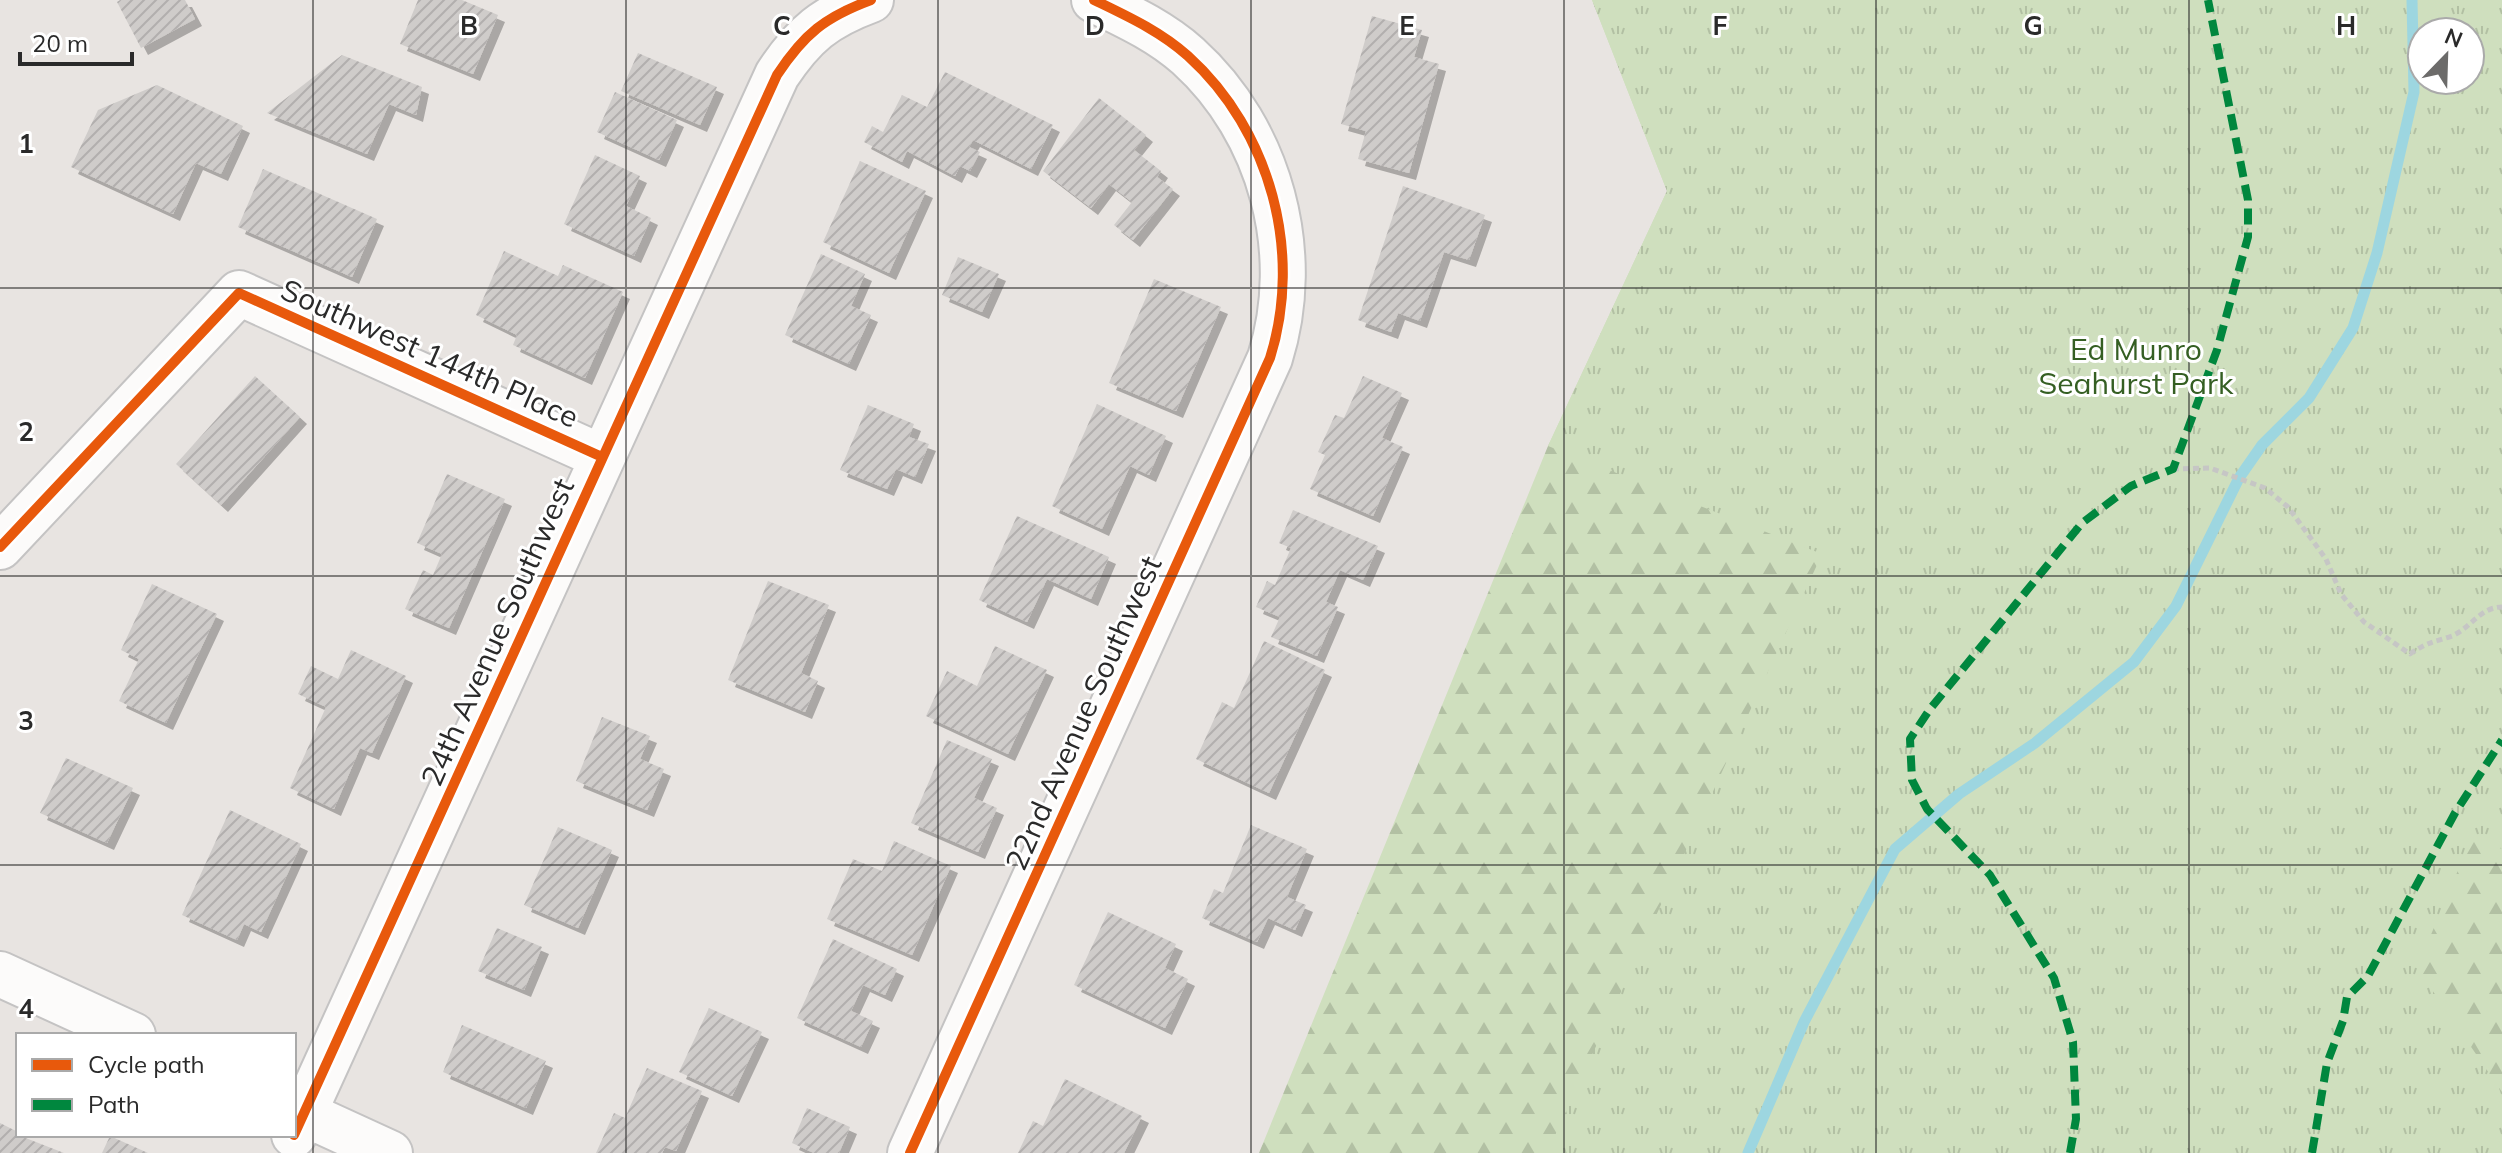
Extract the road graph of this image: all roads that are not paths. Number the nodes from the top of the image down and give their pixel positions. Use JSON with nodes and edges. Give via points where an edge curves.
{"nodes":[{"id":1,"x":871,"y":0,"type":"edge"},
{"id":2,"x":1094,"y":0,"type":"edge"},
{"id":3,"x":602,"y":457,"type":"junction"},
{"id":4,"x":0,"y":547,"type":"edge"},
{"id":5,"x":0,"y":974,"type":"edge"},
{"id":6,"x":129,"y":1033,"type":"edge"},
{"id":7,"x":296,"y":1123,"type":"edge"},
{"id":8,"x":390,"y":1153,"type":"edge"},
{"id":9,"x":910,"y":1153,"type":"edge"}],
"edges":[{"from":1,"to":3,"type":"street","name":"24th Avenue Southwest","via":[[799,42],[777,75]]},
{"from":2,"to":9,"type":"street","name":"22nd Avenue Southwest","via":[[1149,26],[1189,57],[1223,94],[1255,148],[1275,202],[1283,249],[1278,333]]},
{"from":3,"to":4,"type":"street","name":"Southwest 144th Place","via":[[239,293]]},
{"from":3,"to":7,"type":"street","name":"24th Avenue Southwest"},
{"from":5,"to":6,"type":"street"},
{"from":7,"to":8,"type":"street"}]}
